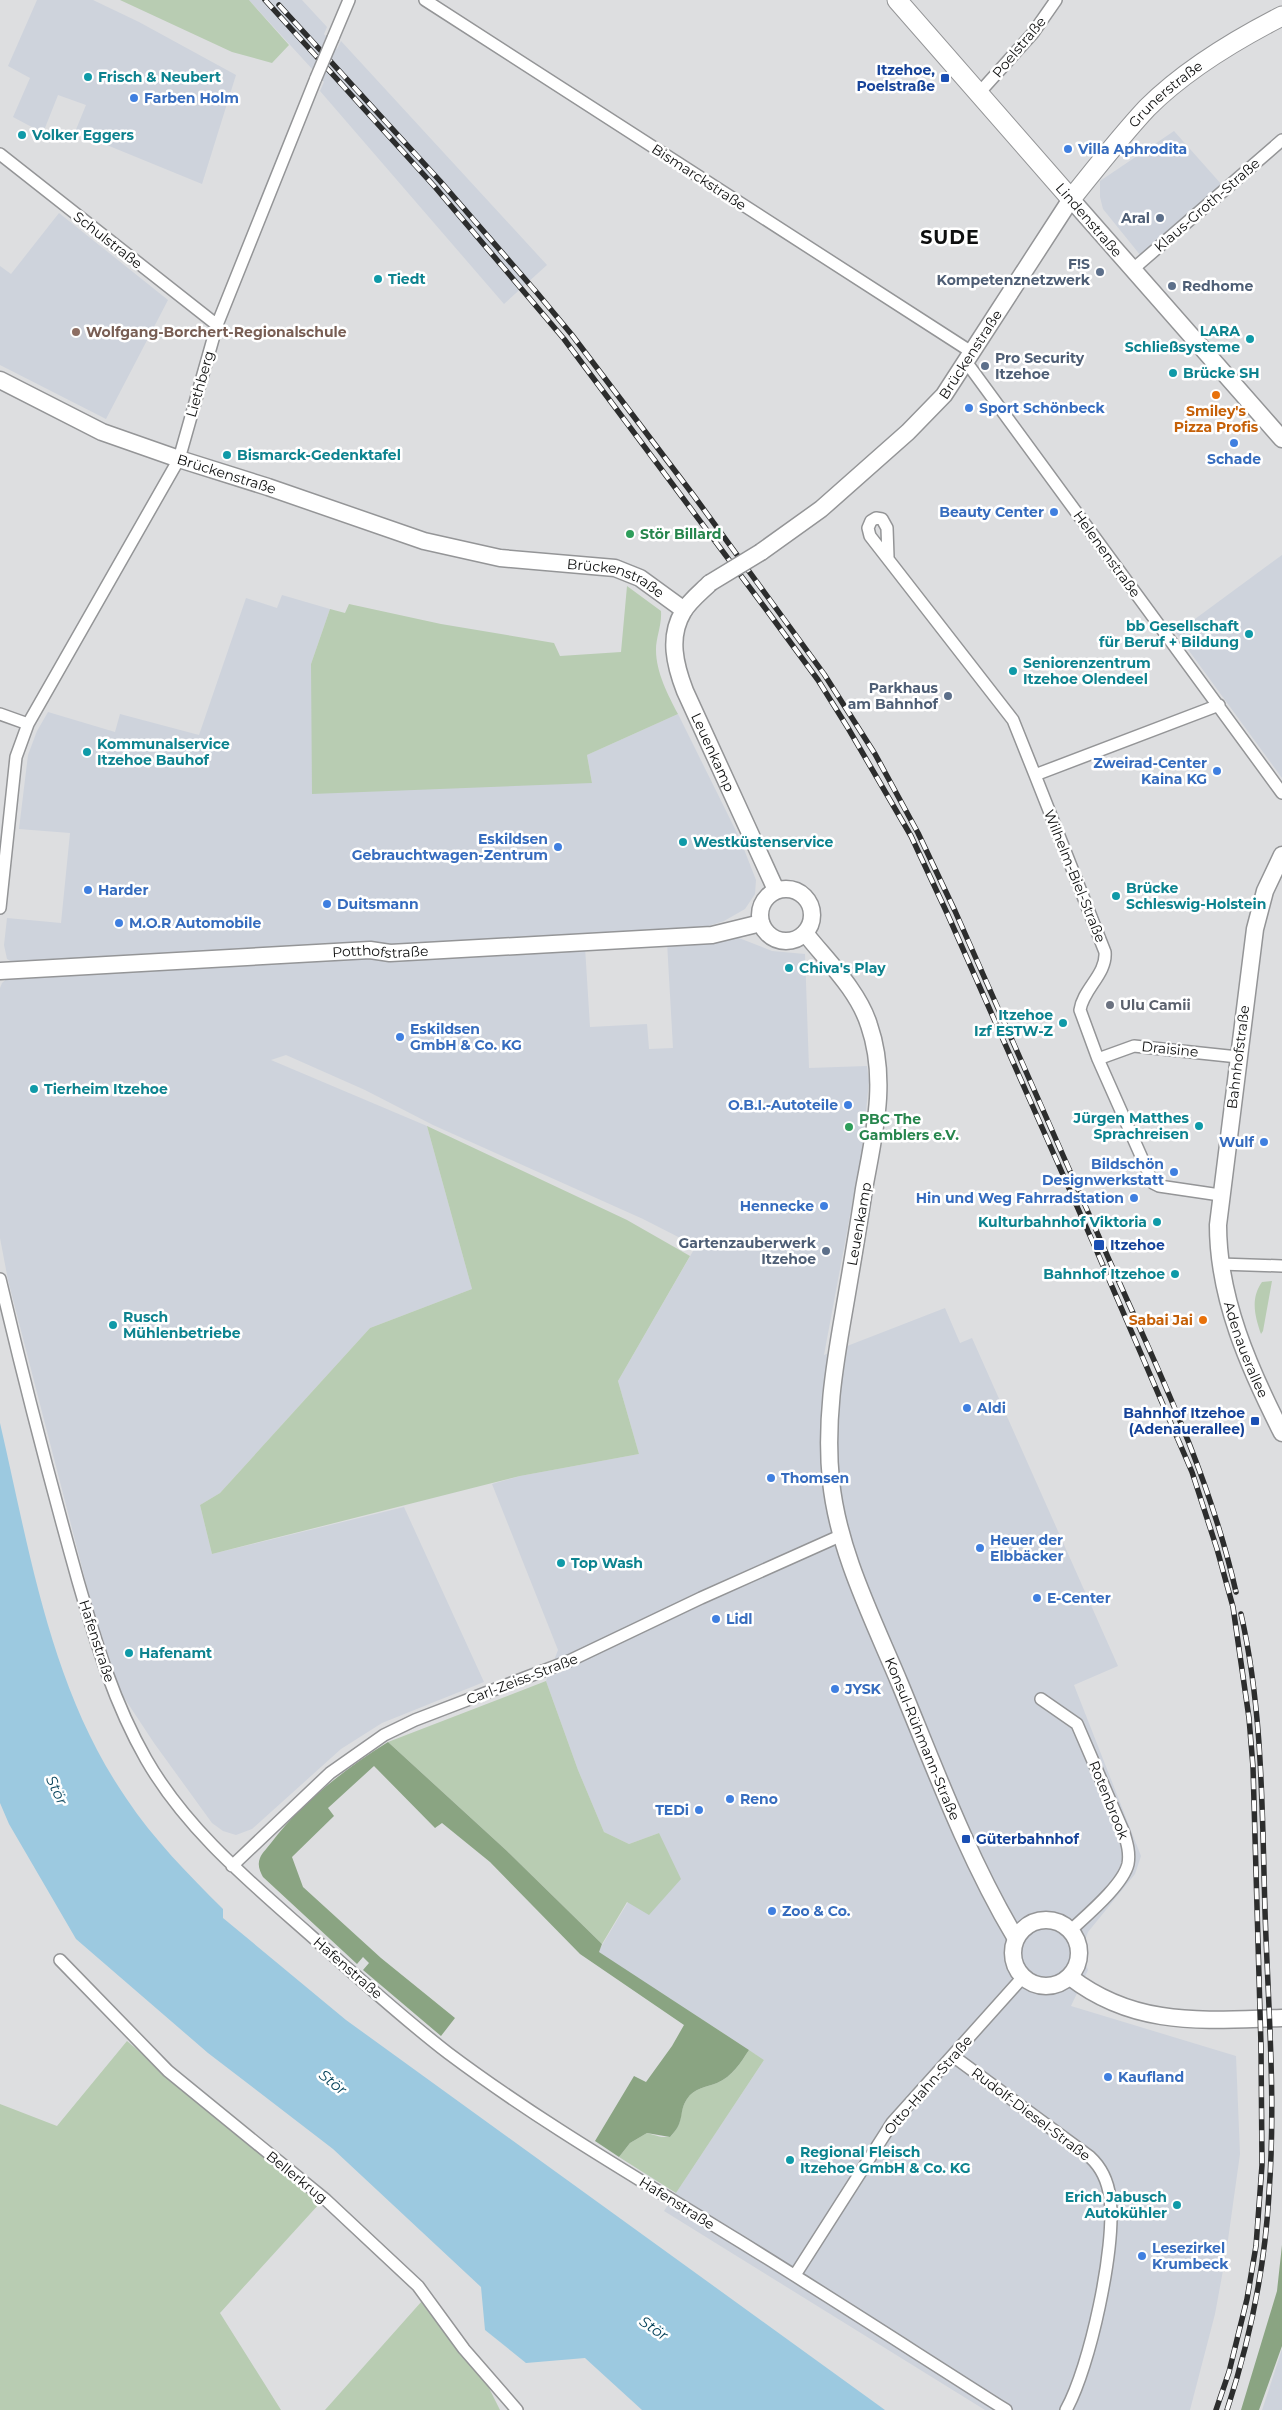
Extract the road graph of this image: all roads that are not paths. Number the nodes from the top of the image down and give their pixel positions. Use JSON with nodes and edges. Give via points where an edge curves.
{"nodes":[{"id":1,"x":349,"y":0,"type":"edge"},
{"id":2,"x":425,"y":0,"type":"edge"},
{"id":3,"x":897,"y":0,"type":"edge"},
{"id":4,"x":1056,"y":0,"type":"edge"},
{"id":5,"x":1282,"y":16,"type":"edge"},
{"id":6,"x":979,"y":93,"type":"junction"},
{"id":7,"x":1282,"y":140,"type":"edge"},
{"id":8,"x":0,"y":154,"type":"edge"},
{"id":9,"x":1071,"y":199,"type":"junction"},
{"id":10,"x":1132,"y":270,"type":"junction"},
{"id":11,"x":217,"y":326,"type":"junction"},
{"id":12,"x":970,"y":358,"type":"junction"},
{"id":13,"x":0,"y":380,"type":"edge"},
{"id":14,"x":1282,"y":440,"type":"edge"},
{"id":15,"x":179,"y":459,"type":"junction"},
{"id":16,"x":888,"y":557,"type":"dead end"},
{"id":17,"x":684,"y":610,"type":"junction"},
{"id":18,"x":1219,"y":706,"type":"junction"},
{"id":19,"x":0,"y":714,"type":"edge"},
{"id":20,"x":28,"y":724,"type":"junction"},
{"id":21,"x":1035,"y":775,"type":"junction"},
{"id":22,"x":1282,"y":793,"type":"edge"},
{"id":23,"x":1282,"y":855,"type":"edge"},
{"id":24,"x":776,"y":890,"type":"junction"},
{"id":25,"x":0,"y":908,"type":"edge"},
{"id":26,"x":761,"y":922,"type":"junction"},
{"id":27,"x":805,"y":933,"type":"junction"},
{"id":28,"x":0,"y":971,"type":"edge"},
{"id":29,"x":1238,"y":1057,"type":"junction"},
{"id":30,"x":1098,"y":1060,"type":"junction"},
{"id":31,"x":1220,"y":1195,"type":"junction"},
{"id":32,"x":1220,"y":1264,"type":"junction"},
{"id":33,"x":1282,"y":1266,"type":"edge"},
{"id":34,"x":0,"y":1280,"type":"edge"},
{"id":35,"x":1282,"y":1433,"type":"edge"},
{"id":36,"x":842,"y":1535,"type":"junction"},
{"id":37,"x":1041,"y":1699,"type":"dead end"},
{"id":38,"x":232,"y":1866,"type":"junction"},
{"id":39,"x":1071,"y":1930,"type":"junction"},
{"id":40,"x":1016,"y":1938,"type":"junction"},
{"id":41,"x":60,"y":1960,"type":"dead end"},
{"id":42,"x":1023,"y":1977,"type":"junction"},
{"id":43,"x":1070,"y":1977,"type":"junction"},
{"id":44,"x":1282,"y":2018,"type":"edge"},
{"id":45,"x":953,"y":2056,"type":"junction"},
{"id":46,"x":795,"y":2275,"type":"junction"},
{"id":47,"x":517,"y":2410,"type":"edge"},
{"id":48,"x":1006,"y":2410,"type":"edge"},
{"id":49,"x":1066,"y":2410,"type":"edge"}],
"edges":[{"from":1,"to":11,"type":"street","name":"Liethberg","bridge":true},
{"from":2,"to":12,"type":"street","name":"Bismarckstraße"},
{"from":3,"to":6,"type":"main road","name":"Lindenstraße"},
{"from":4,"to":6,"type":"street","name":"Poelstraße","via":[[1033,33]]},
{"from":5,"to":9,"type":"main road","name":"Grunerstraße","via":[[1212,58],[1159,98],[1117,142]]},
{"from":6,"to":9,"type":"main road","name":"Lindenstraße"},
{"from":7,"to":10,"type":"street","name":"Klaus-Groth-Straße"},
{"from":8,"to":11,"type":"street","name":"Schulstraße"},
{"from":9,"to":10,"type":"street","name":"Lindenstraße"},
{"from":9,"to":12,"type":"street","name":"Brückenstraße"},
{"from":10,"to":14,"type":"street","name":"Lindenstraße"},
{"from":11,"to":15,"type":"street","name":"Liethberg"},
{"from":12,"to":17,"type":"street","name":"Brückenstraße","bridge":true,"via":[[944,395],[908,432],[822,508],[761,552],[710,583]]},
{"from":12,"to":18,"type":"street","name":"Helenenstraße"},
{"from":13,"to":15,"type":"street","name":"Brückenstraße","via":[[102,432]]},
{"from":15,"to":17,"type":"street","name":"Brückenstraße","via":[[424,541],[500,558],[615,568],[640,578]]},
{"from":15,"to":20,"type":"street","name":"Liethberg"},
{"from":16,"to":21,"type":"street","name":"Wilhelm-Biel-Straße","via":[[1012,720]]},
{"from":17,"to":24,"type":"street","name":"Leuenkamp","via":[[675,639],[679,674]]},
{"from":18,"to":21,"type":"street"},
{"from":18,"to":22,"type":"street","name":"Helenenstraße"},
{"from":19,"to":20,"type":"street"},
{"from":20,"to":25,"type":"street","via":[[16,757]]},
{"from":21,"to":30,"type":"street","name":"Wilhelm-Biel-Straße","via":[[1105,952],[1104,965],[1080,1010]]},
{"from":23,"to":29,"type":"street","name":"Bahnhofstraße","via":[[1264,891],[1255,928]]},
{"from":24,"to":26,"type":"street","via":[[762,904]]},
{"from":24,"to":27,"type":"street","via":[[792,889],[805,897],[812,911],[810,926]]},
{"from":26,"to":27,"type":"street","via":[[768,934],[780,940],[794,940]]},
{"from":26,"to":28,"type":"street","name":"Potthofstraße","via":[[703,936],[390,953],[370,950]]},
{"from":27,"to":36,"type":"street","name":"Leuenkamp","via":[[847,985],[864,1012],[874,1040],[879,1070],[875,1126],[828,1417],[831,1481]]},
{"from":29,"to":30,"type":"street","name":"Draisine","via":[[1134,1046]]},
{"from":29,"to":31,"type":"street","name":"Bahnhofstraße"},
{"from":30,"to":31,"type":"street","via":[[1153,1183]]},
{"from":31,"to":32,"type":"street","name":"Bahnhofstraße"},
{"from":32,"to":33,"type":"street"},
{"from":32,"to":35,"type":"street","name":"Adenauerallee","via":[[1243,1349]]},
{"from":34,"to":38,"type":"street","name":"Hafenstraße","via":[[57,1509],[112,1690],[156,1775],[187,1817]]},
{"from":36,"to":38,"type":"street","name":"Carl-Zeiss-Straße","via":[[569,1661],[395,1728],[339,1765]]},
{"from":36,"to":40,"type":"street","name":"Konsul-Rühmann-Straße","via":[[871,1614],[960,1827]]},
{"from":37,"to":39,"type":"street","name":"Rotenbrook","via":[[1078,1724],[1129,1852],[1128,1866],[1121,1878]]},
{"from":38,"to":46,"type":"street","name":"Hafenstraße","via":[[373,1991],[472,2070],[571,2138]]},
{"from":39,"to":40,"type":"street","via":[[1061,1923],[1035,1921],[1022,1928]]},
{"from":39,"to":43,"type":"street","via":[[1077,1938],[1079,1956]]},
{"from":40,"to":42,"type":"street","via":[[1012,1951],[1014,1963]]},
{"from":41,"to":47,"type":"street","name":"Bellerkrug","via":[[168,2071],[326,2200],[418,2286],[464,2349]]},
{"from":42,"to":43,"type":"street","via":[[1046,1986]]},
{"from":42,"to":45,"type":"street","name":"Otto-Hahn-Straße"},
{"from":43,"to":44,"type":"street","via":[[1107,2000],[1163,2018]]},
{"from":45,"to":46,"type":"street","name":"Otto-Hahn-Straße","via":[[887,2130]]},
{"from":45,"to":49,"type":"street","name":"Rudolf-Diesel-Straße","via":[[1090,2157],[1105,2177],[1111,2221],[1105,2270],[1090,2343]]},
{"from":46,"to":48,"type":"street","name":"Hafenstraße"}]}
